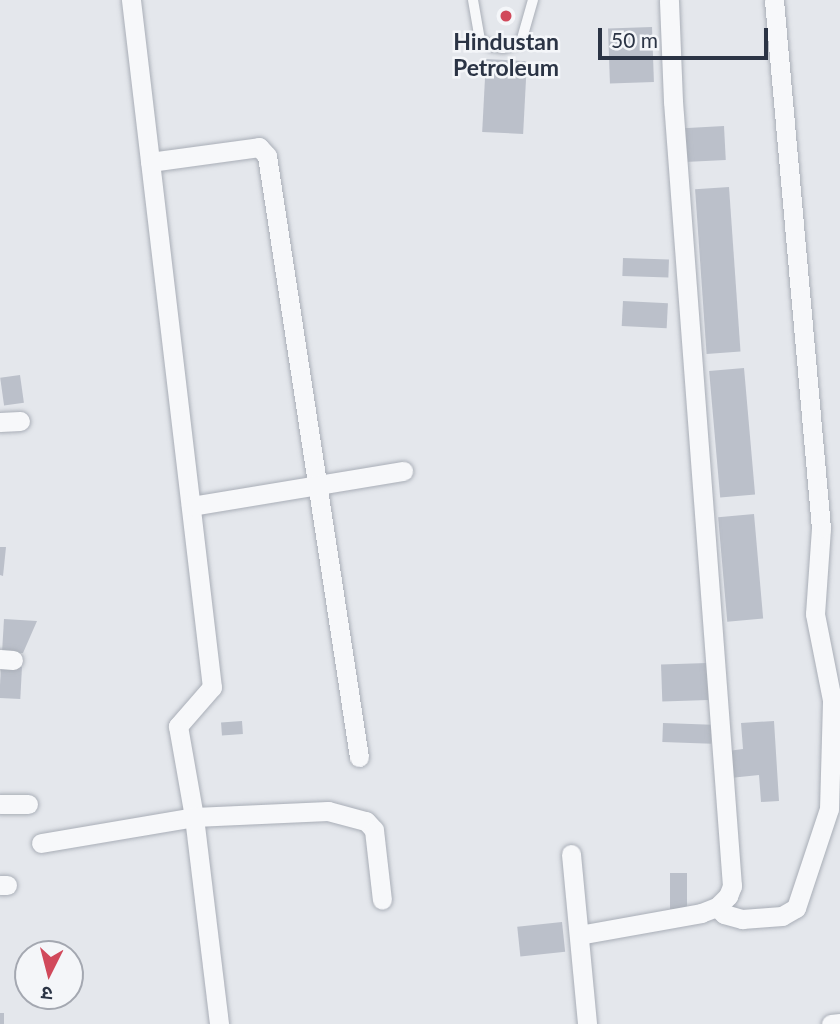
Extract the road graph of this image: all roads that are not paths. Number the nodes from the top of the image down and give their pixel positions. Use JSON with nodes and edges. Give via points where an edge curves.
{"nodes":[{"id":1,"x":131,"y":0,"type":"edge"},
{"id":2,"x":473,"y":0,"type":"edge"},
{"id":3,"x":533,"y":0,"type":"edge"},
{"id":4,"x":669,"y":0,"type":"edge"},
{"id":5,"x":774,"y":0,"type":"edge"},
{"id":6,"x":150,"y":162,"type":"junction"},
{"id":7,"x":403,"y":471,"type":"dead end"},
{"id":8,"x":317,"y":487,"type":"junction"},
{"id":9,"x":191,"y":506,"type":"junction"},
{"id":10,"x":359,"y":757,"type":"dead end"},
{"id":11,"x":0,"y":804,"type":"edge"},
{"id":12,"x":28,"y":804,"type":"dead end"},
{"id":13,"x":194,"y":817,"type":"junction"},
{"id":14,"x":41,"y":843,"type":"dead end"},
{"id":15,"x":571,"y":854,"type":"dead end"},
{"id":16,"x":382,"y":900,"type":"dead end"},
{"id":17,"x":717,"y":907,"type":"junction"},
{"id":18,"x":579,"y":935,"type":"junction"},
{"id":19,"x":840,"y":1023,"type":"edge"},
{"id":20,"x":219,"y":1024,"type":"edge"},
{"id":21,"x":587,"y":1024,"type":"edge"},
{"id":22,"x":831,"y":1024,"type":"edge"}],
"edges":[{"from":1,"to":6,"type":"street"},
{"from":2,"to":3,"type":"lane","via":[[480,40],[503,48],[521,42]]},
{"from":4,"to":17,"type":"street","via":[[732,886]]},
{"from":5,"to":17,"type":"street","via":[[821,528],[816,614],[832,700],[829,809],[796,908],[782,916],[742,919]]},
{"from":6,"to":8,"type":"street","via":[[259,147],[265,150]]},
{"from":6,"to":9,"type":"street"},
{"from":7,"to":8,"type":"street"},
{"from":8,"to":9,"type":"street"},
{"from":8,"to":10,"type":"street"},
{"from":9,"to":13,"type":"street","via":[[212,687],[178,726]]},
{"from":11,"to":12,"type":"street"},
{"from":13,"to":14,"type":"street"},
{"from":13,"to":16,"type":"street","via":[[328,811],[366,821],[377,842]]},
{"from":13,"to":20,"type":"street"},
{"from":15,"to":18,"type":"street"},
{"from":17,"to":18,"type":"street"},
{"from":18,"to":21,"type":"street"},
{"from":19,"to":22,"type":"street"}]}
